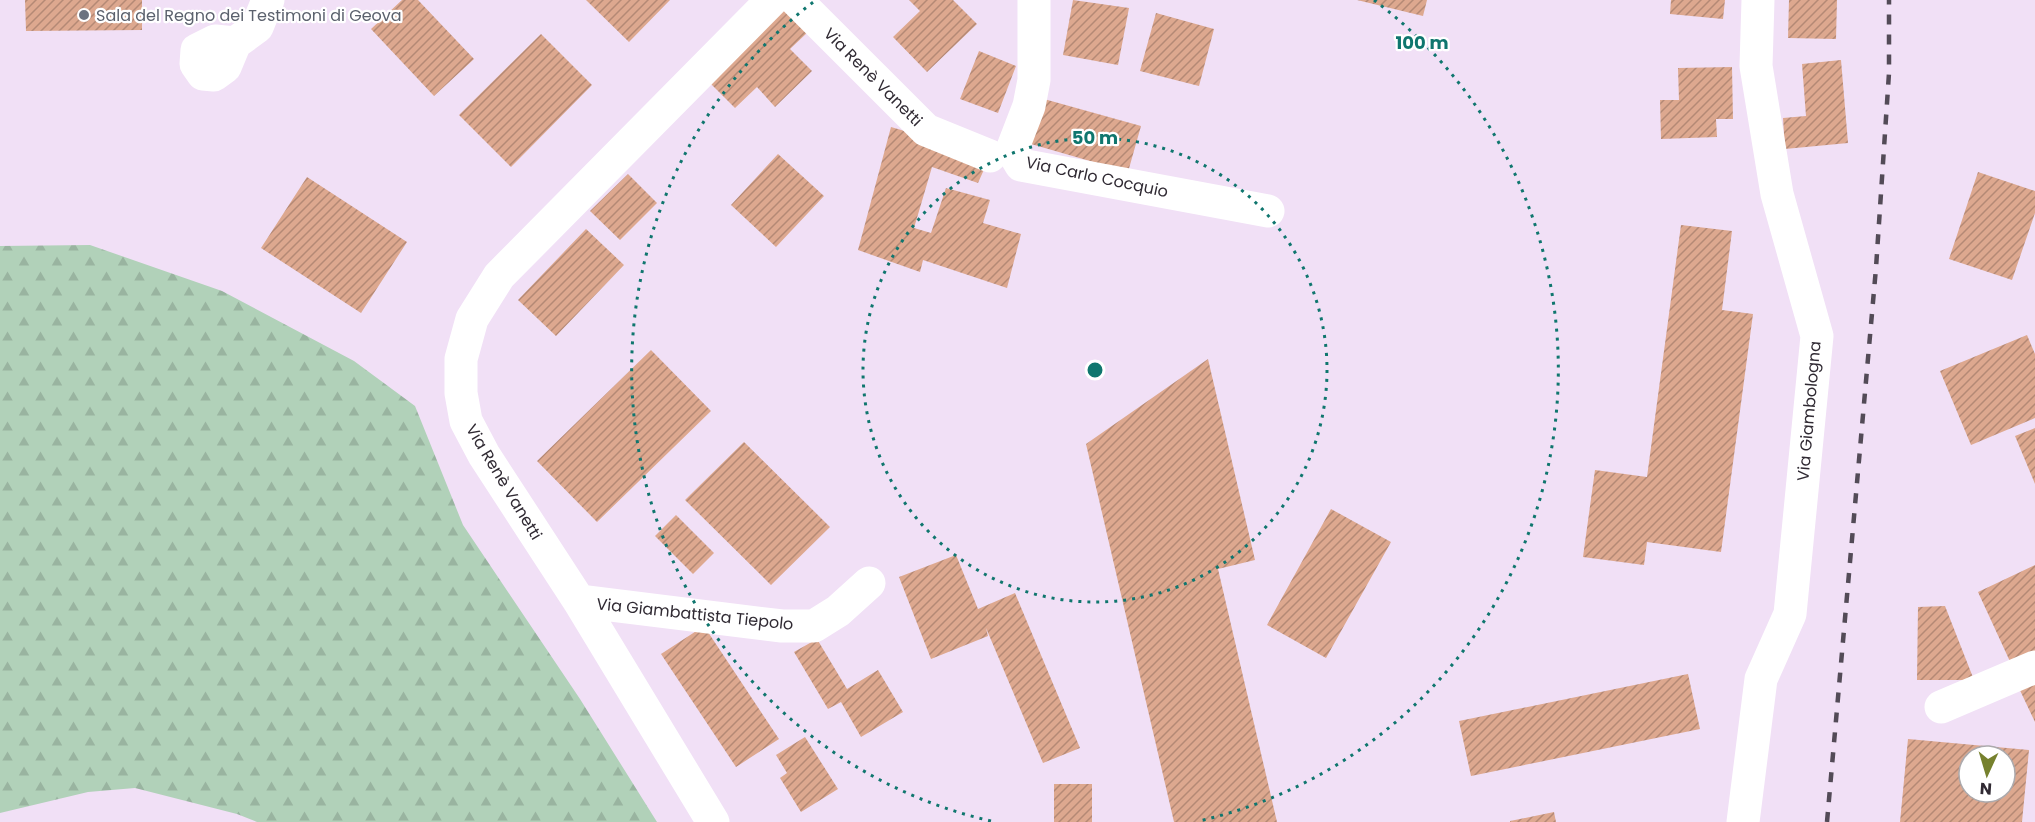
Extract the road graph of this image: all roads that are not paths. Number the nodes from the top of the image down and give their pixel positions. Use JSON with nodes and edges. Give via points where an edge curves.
{"nodes":[{"id":1,"x":268,"y":0,"type":"edge"},
{"id":2,"x":1034,"y":0,"type":"edge"},
{"id":3,"x":1758,"y":0,"type":"edge"},
{"id":4,"x":774,"y":2,"type":"edge"},
{"id":5,"x":235,"y":43,"type":"dead end"},
{"id":6,"x":990,"y":156,"type":"dead end"},
{"id":7,"x":1268,"y":211,"type":"dead end"},
{"id":8,"x":868,"y":583,"type":"dead end"},
{"id":9,"x":579,"y":602,"type":"junction"},
{"id":10,"x":2035,"y":667,"type":"edge"},
{"id":11,"x":1941,"y":707,"type":"dead end"},
{"id":12,"x":713,"y":822,"type":"edge"},
{"id":13,"x":1743,"y":822,"type":"edge"}],
"edges":[{"from":1,"to":5,"type":"street","via":[[257,27]]},
{"from":2,"to":7,"type":"street","name":"Via Carlo Cocquio","via":[[1034,80],[1029,106],[1012,150],[1021,165]]},
{"from":3,"to":13,"type":"street","name":"Via Giambologna","via":[[1756,66],[1777,194],[1818,336],[1790,614],[1761,680]]},
{"from":4,"to":6,"type":"street","name":"Via Renè Vanetti","via":[[926,130]]},
{"from":4,"to":9,"type":"street","name":"Via Renè Vanetti","via":[[499,276],[472,319],[461,359],[466,421]]},
{"from":8,"to":9,"type":"street","name":"Via Giambattista Tiepolo","via":[[838,611],[814,626],[782,627]]},
{"from":9,"to":12,"type":"street","name":"Via Renè Vanetti"},
{"from":10,"to":11,"type":"street"}]}
